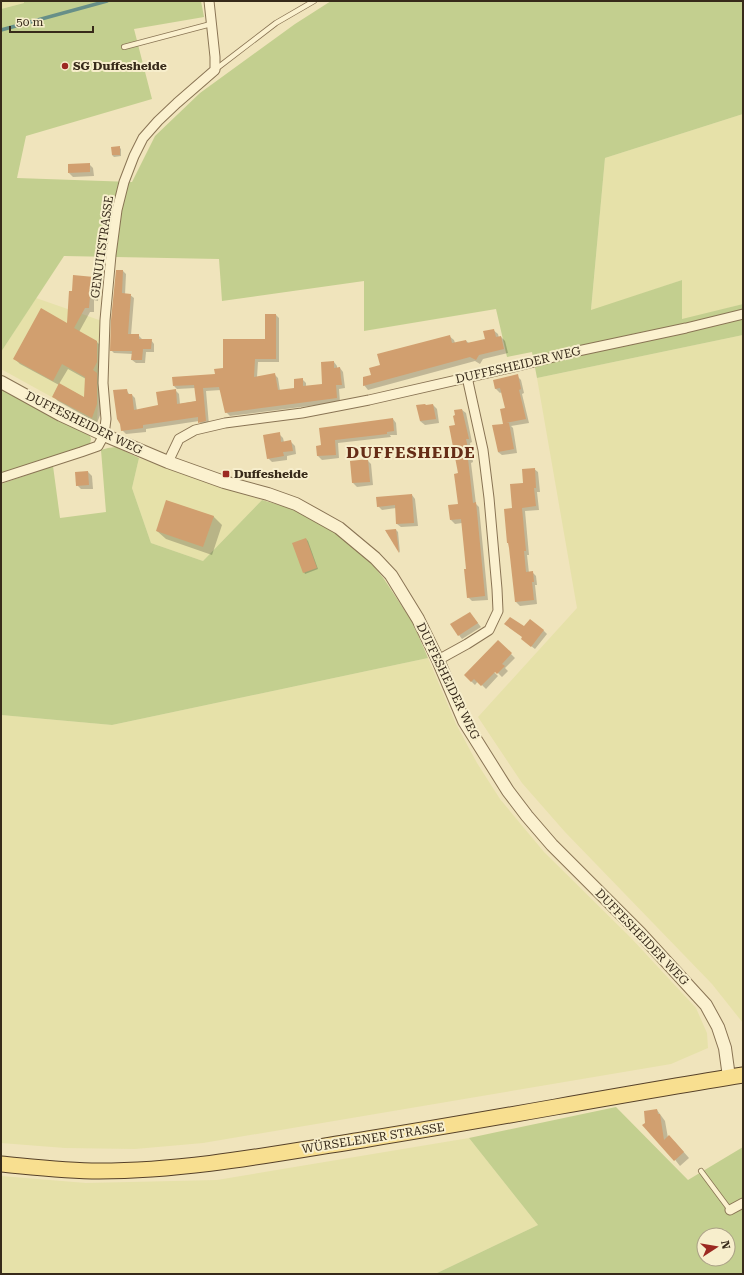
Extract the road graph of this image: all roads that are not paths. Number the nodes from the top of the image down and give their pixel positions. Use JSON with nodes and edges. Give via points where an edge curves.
{"nodes":[{"id":1,"x":208,"y":1,"type":"edge"},
{"id":2,"x":314,"y":1,"type":"edge"},
{"id":3,"x":211,"y":24,"type":"junction"},
{"id":4,"x":124,"y":47,"type":"dead end"},
{"id":5,"x":215,"y":70,"type":"junction"},
{"id":6,"x":743,"y":314,"type":"edge"},
{"id":7,"x":467,"y":377,"type":"junction"},
{"id":8,"x":1,"y":382,"type":"edge"},
{"id":9,"x":104,"y":435,"type":"junction"},
{"id":10,"x":168,"y":462,"type":"junction"},
{"id":11,"x":1,"y":478,"type":"edge"},
{"id":12,"x":438,"y":660,"type":"junction"},
{"id":13,"x":736,"y":1076,"type":"edge"},
{"id":14,"x":1,"y":1164,"type":"edge"},
{"id":15,"x":701,"y":1171,"type":"dead end"},
{"id":16,"x":743,"y":1202,"type":"edge"},
{"id":17,"x":730,"y":1210,"type":"joint"}],
"edges":[{"from":1,"to":3,"type":"street"},
{"from":2,"to":5,"type":"lane","via":[[276,23]]},
{"from":3,"to":4,"type":"lane"},
{"from":3,"to":5,"type":"street"},
{"from":5,"to":9,"type":"street","name":"GENUITSTRASSE","via":[[177,102],[143,138],[124,182],[117,210],[105,320]]},
{"from":6,"to":7,"type":"street","name":"DUFFESHEIDER WEG"},
{"from":7,"to":10,"type":"street","name":"DUFFESHEIDER WEG","via":[[369,400],[195,430],[179,439]]},
{"from":7,"to":12,"type":"street","via":[[483,450],[498,611],[489,630]]},
{"from":8,"to":9,"type":"street","name":"DUFFESHEIDER WEG"},
{"from":9,"to":10,"type":"street","name":"DUFFESHEIDER WEG"},
{"from":9,"to":11,"type":"street","via":[[98,446]]},
{"from":10,"to":12,"type":"street","name":"DUFFESHEIDER WEG","via":[[296,504],[339,528],[391,575]]},
{"from":12,"to":13,"type":"street","name":"DUFFESHEIDER WEG","via":[[464,721],[508,791],[552,845],[640,932],[706,1005],[718,1027]]},
{"from":13,"to":14,"type":"main road","name":"WÜRSELENER STRASSE","via":[[564,1104],[433,1129],[195,1166],[125,1171],[71,1171]]},
{"from":15,"to":17,"type":"lane"},
{"from":16,"to":17,"type":"street"}]}
